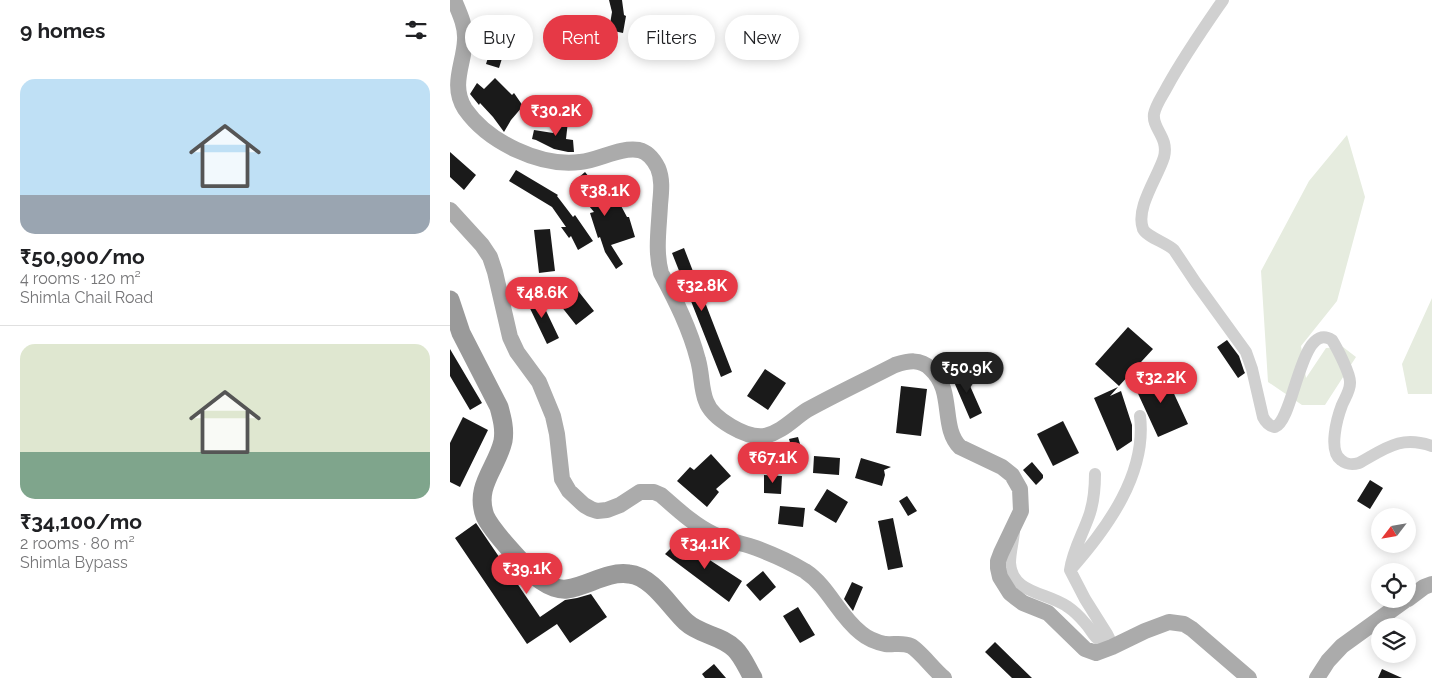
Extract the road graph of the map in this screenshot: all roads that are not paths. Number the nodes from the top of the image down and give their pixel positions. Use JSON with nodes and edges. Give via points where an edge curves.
{"nodes":[{"id":1,"x":454,"y":0,"type":"edge"},
{"id":2,"x":1222,"y":0,"type":"edge"},
{"id":3,"x":450,"y":210,"type":"edge"},
{"id":4,"x":450,"y":300,"type":"edge"},
{"id":5,"x":1140,"y":416,"type":"dead end"},
{"id":6,"x":1432,"y":446,"type":"edge"},
{"id":7,"x":1095,"y":474,"type":"dead end"},
{"id":8,"x":1014,"y":527,"type":"junction"},
{"id":9,"x":1070,"y":570,"type":"junction"},
{"id":10,"x":1432,"y":584,"type":"edge"},
{"id":11,"x":1416,"y":593,"type":"edge"},
{"id":12,"x":1395,"y":608,"type":"edge"},
{"id":13,"x":752,"y":678,"type":"edge"},
{"id":14,"x":944,"y":678,"type":"edge"},
{"id":15,"x":1249,"y":678,"type":"edge"},
{"id":16,"x":1317,"y":678,"type":"edge"}],
"edges":[{"from":1,"to":8,"type":"main road","via":[[466,39],[456,80],[458,94],[464,107],[480,125],[513,148],[548,160],[581,162],[631,150],[640,150],[653,159],[661,186],[658,264],[689,328],[706,403],[719,420],[754,435],[769,435],[805,412],[895,365],[918,361],[933,370],[941,381],[956,443],[1002,467],[1017,483],[1021,511]]},
{"from":2,"to":6,"type":"street","via":[[1180,62],[1156,106],[1154,120],[1163,137],[1165,150],[1143,210],[1144,230],[1174,250],[1242,344],[1250,362],[1263,417],[1271,427],[1282,423],[1300,368],[1315,341],[1326,337],[1332,340],[1350,379],[1336,426],[1334,452],[1337,458],[1343,462],[1359,463],[1399,442],[1420,441]]},
{"from":3,"to":14,"type":"main road","via":[[490,257],[510,337],[539,382],[553,416],[562,479],[584,505],[597,511],[607,510],[640,492],[661,495],[705,530],[804,570],[825,589],[860,633],[877,642],[916,649]]},
{"from":4,"to":13,"type":"highway","via":[[461,334],[500,407],[503,419],[502,442],[481,496],[486,518],[492,527],[530,571],[552,587],[565,589],[620,574],[644,578],[690,625],[727,642],[742,658]]},
{"from":5,"to":9,"type":"street","via":[[1141,439],[1135,468],[1122,498],[1107,525]]},
{"from":7,"to":9,"type":"street","via":[[1090,514],[1074,551]]},
{"from":8,"to":9,"type":"street","via":[[1010,560],[1016,581],[1030,591],[1068,607],[1086,623],[1097,639],[1108,641]]},
{"from":8,"to":15,"type":"main road","via":[[998,561],[1004,585],[1023,603],[1055,618],[1085,649],[1096,653],[1153,628],[1176,622],[1192,629]]},
{"from":10,"to":11,"type":"main road"},
{"from":12,"to":16,"type":"main road","via":[[1342,646]]}]}
